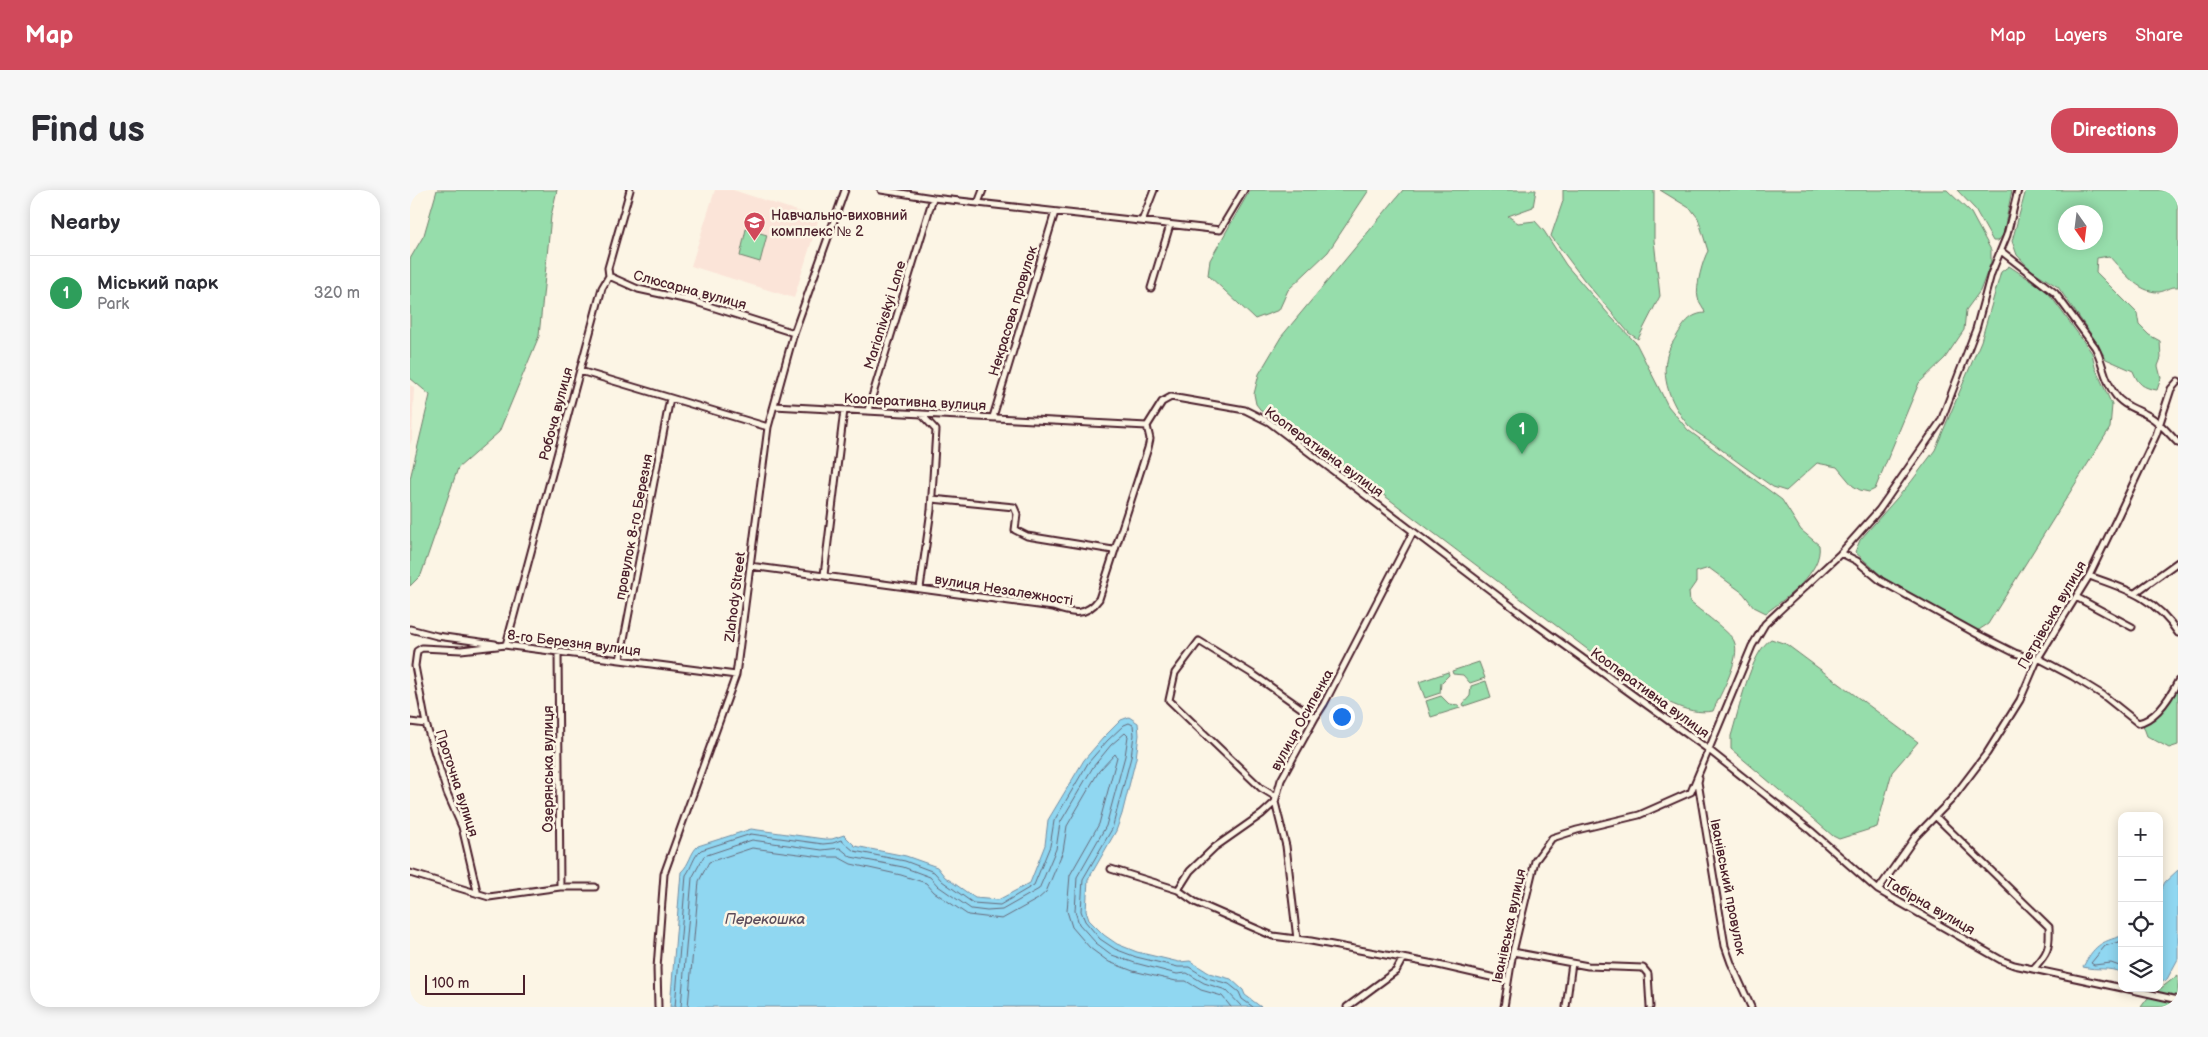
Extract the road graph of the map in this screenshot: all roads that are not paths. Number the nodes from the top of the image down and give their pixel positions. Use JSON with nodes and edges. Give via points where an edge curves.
{"nodes":[{"id":1,"x":630,"y":190,"type":"edge"},
{"id":2,"x":845,"y":190,"type":"edge"},
{"id":3,"x":881,"y":190,"type":"edge"},
{"id":4,"x":982,"y":190,"type":"edge"},
{"id":5,"x":1154,"y":190,"type":"edge"},
{"id":6,"x":1244,"y":190,"type":"edge"},
{"id":7,"x":2018,"y":190,"type":"edge"},
{"id":8,"x":933,"y":198,"type":"junction"},
{"id":9,"x":978,"y":203,"type":"junction"},
{"id":10,"x":1055,"y":212,"type":"junction"},
{"id":11,"x":1142,"y":221,"type":"junction"},
{"id":12,"x":1170,"y":225,"type":"junction"},
{"id":13,"x":2000,"y":251,"type":"junction"},
{"id":14,"x":609,"y":276,"type":"junction"},
{"id":15,"x":1151,"y":288,"type":"dead end"},
{"id":16,"x":794,"y":333,"type":"junction"},
{"id":17,"x":580,"y":371,"type":"junction"},
{"id":18,"x":2178,"y":381,"type":"edge"},
{"id":19,"x":670,"y":398,"type":"junction"},
{"id":20,"x":774,"y":406,"type":"junction"},
{"id":21,"x":844,"y":410,"type":"junction"},
{"id":22,"x":868,"y":410,"type":"junction"},
{"id":23,"x":923,"y":416,"type":"junction"},
{"id":24,"x":993,"y":417,"type":"junction"},
{"id":25,"x":2159,"y":423,"type":"junction"},
{"id":26,"x":1147,"y":426,"type":"junction"},
{"id":27,"x":768,"y":427,"type":"junction"},
{"id":28,"x":2178,"y":443,"type":"edge"},
{"id":29,"x":932,"y":499,"type":"junction"},
{"id":30,"x":1413,"y":532,"type":"junction"},
{"id":31,"x":1113,"y":550,"type":"junction"},
{"id":32,"x":1841,"y":553,"type":"junction"},
{"id":33,"x":2178,"y":562,"type":"edge"},
{"id":34,"x":750,"y":566,"type":"junction"},
{"id":35,"x":824,"y":576,"type":"junction"},
{"id":36,"x":2089,"y":576,"type":"junction"},
{"id":37,"x":920,"y":588,"type":"junction"},
{"id":38,"x":2135,"y":592,"type":"junction"},
{"id":39,"x":2076,"y":597,"type":"junction"},
{"id":40,"x":2132,"y":627,"type":"dead end"},
{"id":41,"x":410,"y":629,"type":"edge"},
{"id":42,"x":2178,"y":633,"type":"edge"},
{"id":43,"x":506,"y":645,"type":"junction"},
{"id":44,"x":558,"y":652,"type":"junction"},
{"id":45,"x":2038,"y":658,"type":"junction"},
{"id":46,"x":620,"y":660,"type":"junction"},
{"id":47,"x":736,"y":675,"type":"junction"},
{"id":48,"x":2178,"y":682,"type":"edge"},
{"id":49,"x":1315,"y":718,"type":"junction"},
{"id":50,"x":410,"y":722,"type":"edge"},
{"id":51,"x":426,"y":724,"type":"junction"},
{"id":52,"x":1709,"y":750,"type":"junction"},
{"id":53,"x":1701,"y":767,"type":"junction"},
{"id":54,"x":1276,"y":799,"type":"junction"},
{"id":55,"x":1935,"y":816,"type":"junction"},
{"id":56,"x":1112,"y":869,"type":"dead end"},
{"id":57,"x":410,"y":873,"type":"edge"},
{"id":58,"x":560,"y":887,"type":"junction"},
{"id":59,"x":595,"y":887,"type":"dead end"},
{"id":60,"x":1178,"y":890,"type":"junction"},
{"id":61,"x":1878,"y":890,"type":"junction"},
{"id":62,"x":477,"y":891,"type":"junction"},
{"id":63,"x":1297,"y":939,"type":"junction"},
{"id":64,"x":1514,"y":952,"type":"junction"},
{"id":65,"x":1403,"y":958,"type":"junction"},
{"id":66,"x":1572,"y":963,"type":"junction"},
{"id":67,"x":2033,"y":969,"type":"junction"},
{"id":68,"x":1508,"y":981,"type":"junction"},
{"id":69,"x":2118,"y":987,"type":"edge"},
{"id":70,"x":2141,"y":992,"type":"edge"},
{"id":71,"x":2178,"y":1000,"type":"edge"},
{"id":72,"x":658,"y":1007,"type":"edge"},
{"id":73,"x":1347,"y":1007,"type":"edge"},
{"id":74,"x":1504,"y":1007,"type":"edge"},
{"id":75,"x":1566,"y":1007,"type":"edge"},
{"id":76,"x":1650,"y":1007,"type":"edge"},
{"id":77,"x":1752,"y":1007,"type":"edge"}],
"edges":[{"from":1,"to":14,"type":"street","name":"Робоча вулиця","via":[[608,268]]},
{"from":2,"to":16,"type":"street","name":"Zlahody Street"},
{"from":3,"to":8,"type":"street"},
{"from":4,"to":9,"type":"street"},
{"from":5,"to":11,"type":"street"},
{"from":6,"to":12,"type":"street","via":[[1220,230]]},
{"from":7,"to":13,"type":"street","name":"Іванівська вулиця","via":[[2008,235]]},
{"from":8,"to":9,"type":"street"},
{"from":8,"to":22,"type":"street","name":"Marianivskyi Lane"},
{"from":9,"to":10,"type":"street"},
{"from":10,"to":11,"type":"street"},
{"from":10,"to":24,"type":"street","name":"Некрасова провулок"},
{"from":11,"to":12,"type":"street"},
{"from":12,"to":15,"type":"street"},
{"from":13,"to":25,"type":"street","via":[[2055,292],[2101,357],[2109,386],[2115,395]]},
{"from":13,"to":32,"type":"street","name":"Іванівська вулиця","via":[[1976,329],[1941,421],[1880,510]]},
{"from":14,"to":16,"type":"street","name":"Слюсарна вулиця","via":[[638,289],[693,301]]},
{"from":14,"to":17,"type":"street","name":"Робоча вулиця","via":[[602,288]]},
{"from":16,"to":20,"type":"street","name":"Zlahody Street"},
{"from":17,"to":19,"type":"street"},
{"from":17,"to":43,"type":"street","name":"Робоча вулиця"},
{"from":18,"to":25,"type":"street","name":"Петрівська вулиця","via":[[2171,390]]},
{"from":19,"to":27,"type":"street"},
{"from":19,"to":46,"type":"street","name":"провулок 8-го Березня"},
{"from":20,"to":21,"type":"street","name":"Кооперативна вулиця"},
{"from":20,"to":27,"type":"street","name":"Zlahody Street"},
{"from":21,"to":22,"type":"street","name":"Кооперативна вулиця"},
{"from":21,"to":35,"type":"street"},
{"from":22,"to":23,"type":"street","name":"Кооперативна вулиця"},
{"from":23,"to":24,"type":"street","name":"Кооперативна вулиця"},
{"from":23,"to":29,"type":"street","via":[[936,430]]},
{"from":24,"to":26,"type":"street","name":"Кооперативна вулиця"},
{"from":25,"to":28,"type":"street"},
{"from":25,"to":36,"type":"street","name":"Петрівська вулиця","via":[[2144,462]]},
{"from":26,"to":30,"type":"street","name":"Кооперативна вулиця","via":[[1162,402],[1171,397],[1245,410],[1269,422]]},
{"from":26,"to":31,"type":"street","name":"вулиця Незалежності","via":[[1148,448]]},
{"from":27,"to":34,"type":"street","name":"Zlahody Street"},
{"from":29,"to":31,"type":"street","via":[[1014,507],[1016,530],[1027,536]]},
{"from":29,"to":37,"type":"street"},
{"from":30,"to":49,"type":"street","name":"вулиця Осипенка"},
{"from":30,"to":52,"type":"street","name":"Кооперативна вулиця"},
{"from":31,"to":37,"type":"street","name":"вулиця Незалежності","via":[[1099,599],[1087,611],[1076,613]]},
{"from":32,"to":45,"type":"street","via":[[1881,580],[1977,634],[2022,656]]},
{"from":32,"to":52,"type":"street","name":"Іванівська вулиця","via":[[1765,624],[1752,646]]},
{"from":33,"to":38,"type":"street"},
{"from":34,"to":35,"type":"street","name":"вулиця Незалежності"},
{"from":34,"to":47,"type":"street","name":"Zlahody Street"},
{"from":35,"to":37,"type":"street","name":"вулиця Незалежності"},
{"from":36,"to":38,"type":"street"},
{"from":36,"to":39,"type":"street","name":"Петрівська вулиця"},
{"from":38,"to":42,"type":"street","via":[[2167,619]]},
{"from":39,"to":40,"type":"street"},
{"from":39,"to":45,"type":"street","name":"Петрівська вулиця"},
{"from":41,"to":43,"type":"street","name":"8-го Березня вулиця"},
{"from":43,"to":44,"type":"street","name":"8-го Березня вулиця"},
{"from":43,"to":51,"type":"street","name":"Проточна вулиця","via":[[461,650],[422,648],[417,651],[415,666]]},
{"from":44,"to":46,"type":"street","name":"8-го Березня вулиця"},
{"from":44,"to":58,"type":"street","name":"Озерянська вулиця"},
{"from":45,"to":48,"type":"street","via":[[2103,695],[2135,722],[2142,722],[2169,699]]},
{"from":45,"to":55,"type":"street","name":"Петрівська вулиця","via":[[2020,700],[1987,753]]},
{"from":46,"to":47,"type":"street","name":"8-го Березня вулиця"},
{"from":47,"to":72,"type":"street","name":"Zlahody Street","via":[[664,874],[656,968]]},
{"from":49,"to":54,"type":"street","name":"вулиця Осипенка","via":[[1281,780]]},
{"from":49,"to":54,"type":"street","via":[[1199,641],[1175,673],[1168,700]]},
{"from":50,"to":51,"type":"street"},
{"from":51,"to":62,"type":"street","name":"Проточна вулиця","via":[[447,793],[462,827]]},
{"from":52,"to":53,"type":"street","name":"Іванівська вулиця"},
{"from":52,"to":61,"type":"street","name":"Табірна вулиця","via":[[1811,831]]},
{"from":53,"to":64,"type":"street","name":"Іванівська вулиця","via":[[1691,792],[1639,815],[1552,838],[1535,861]]},
{"from":53,"to":77,"type":"street","name":"Іванівський провулок","via":[[1698,782],[1725,946]]},
{"from":54,"to":60,"type":"street","name":"вулиця Осипенка","via":[[1262,814],[1215,847],[1190,871]]},
{"from":54,"to":63,"type":"street","via":[[1286,846]]},
{"from":55,"to":61,"type":"street","name":"Петрівська вулиця","via":[[1916,836]]},
{"from":55,"to":67,"type":"street","via":[[2049,927],[2050,944],[2045,956]]},
{"from":56,"to":60,"type":"street"},
{"from":57,"to":62,"type":"street"},
{"from":58,"to":59,"type":"street"},
{"from":58,"to":62,"type":"street","via":[[489,896]]},
{"from":60,"to":63,"type":"street","via":[[1195,902],[1273,936]]},
{"from":61,"to":67,"type":"street","name":"Табірна вулиця","via":[[2000,960]]},
{"from":63,"to":65,"type":"street"},
{"from":64,"to":66,"type":"street"},
{"from":64,"to":68,"type":"street","name":"Іванівська вулиця"},
{"from":65,"to":68,"type":"street"},
{"from":65,"to":73,"type":"street","via":[[1396,971]]},
{"from":66,"to":75,"type":"street"},
{"from":66,"to":76,"type":"street","via":[[1643,968],[1648,974]]},
{"from":67,"to":69,"type":"street","name":"Табірна вулиця"},
{"from":68,"to":74,"type":"street","name":"Іванівська вулиця"},
{"from":70,"to":71,"type":"street","name":"Табірна вулиця"}]}
